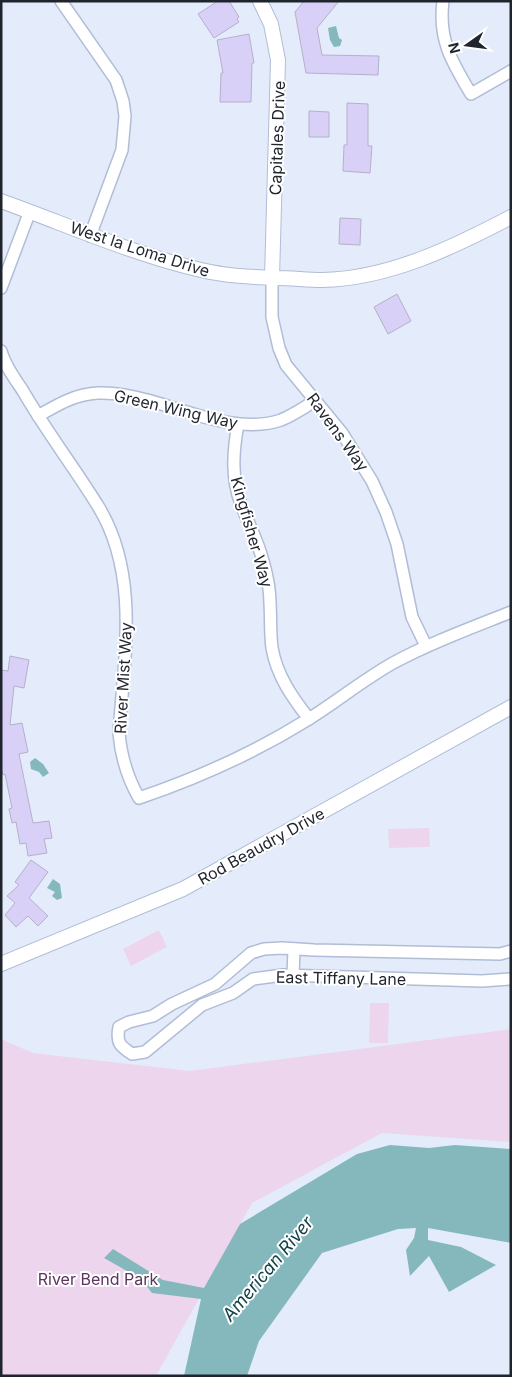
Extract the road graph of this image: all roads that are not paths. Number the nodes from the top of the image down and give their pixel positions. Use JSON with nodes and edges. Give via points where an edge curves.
{"nodes":[{"id":1,"x":61,"y":1,"type":"edge"},
{"id":2,"x":260,"y":1,"type":"edge"},
{"id":3,"x":443,"y":1,"type":"edge"},
{"id":4,"x":511,"y":71,"type":"edge"},
{"id":5,"x":1,"y":201,"type":"edge"},
{"id":6,"x":30,"y":211,"type":"junction"},
{"id":7,"x":511,"y":217,"type":"edge"},
{"id":8,"x":90,"y":236,"type":"junction"},
{"id":9,"x":272,"y":278,"type":"junction"},
{"id":10,"x":1,"y":288,"type":"edge"},
{"id":11,"x":1,"y":351,"type":"edge"},
{"id":12,"x":314,"y":401,"type":"junction"},
{"id":13,"x":38,"y":416,"type":"junction"},
{"id":14,"x":238,"y":424,"type":"junction"},
{"id":15,"x":511,"y":612,"type":"edge"},
{"id":16,"x":426,"y":646,"type":"junction"},
{"id":17,"x":511,"y":707,"type":"edge"},
{"id":18,"x":309,"y":719,"type":"junction"},
{"id":19,"x":294,"y":949,"type":"junction"},
{"id":20,"x":511,"y":950,"type":"edge"},
{"id":21,"x":1,"y":964,"type":"edge"},
{"id":22,"x":293,"y":976,"type":"junction"},
{"id":23,"x":511,"y":979,"type":"edge"}],
"edges":[{"from":1,"to":8,"type":"street","via":[[116,80],[125,116],[122,150]]},
{"from":2,"to":9,"type":"street","name":"Capitales Drive","via":[[271,24],[278,60]]},
{"from":3,"to":4,"type":"street","via":[[445,43],[471,94]]},
{"from":5,"to":6,"type":"street","name":"West la Loma Drive"},
{"from":6,"to":8,"type":"street","name":"West la Loma Drive"},
{"from":6,"to":10,"type":"street"},
{"from":7,"to":9,"type":"street","name":"West la Loma Drive","via":[[444,250],[405,264],[323,280]]},
{"from":8,"to":9,"type":"street","name":"West la Loma Drive","via":[[201,270],[228,276]]},
{"from":9,"to":12,"type":"street","name":"Ravens Way","via":[[272,317],[279,348],[286,365]]},
{"from":11,"to":13,"type":"street","name":"River Mist Way"},
{"from":12,"to":14,"type":"street","name":"Green Wing Way","via":[[281,420],[256,425]]},
{"from":12,"to":16,"type":"street","name":"Ravens Way","via":[[355,452],[379,497],[397,544],[412,617]]},
{"from":13,"to":14,"type":"street","name":"Green Wing Way","via":[[79,396],[115,393]]},
{"from":13,"to":18,"type":"street","name":"River Mist Way","via":[[99,508],[122,569],[127,614],[119,733],[125,767],[139,798],[238,759]]},
{"from":14,"to":18,"type":"street","name":"Kingfisher Way","via":[[234,476],[268,581],[272,648],[290,694]]},
{"from":15,"to":16,"type":"street","name":"River Mist Way"},
{"from":16,"to":18,"type":"street","name":"River Mist Way","via":[[366,680]]},
{"from":17,"to":21,"type":"street","name":"Rod Beaudry Drive","via":[[183,889]]},
{"from":19,"to":20,"type":"street","name":"East Tiffany Lane","via":[[500,954]]},
{"from":19,"to":22,"type":"street"},
{"from":19,"to":22,"type":"street","name":"East Tiffany Lane","via":[[264,949],[251,953],[215,984],[153,1016],[119,1027],[120,1043],[132,1054],[145,1052],[202,1005],[233,992],[252,979]]},
{"from":22,"to":23,"type":"street","name":"East Tiffany Lane"}]}
